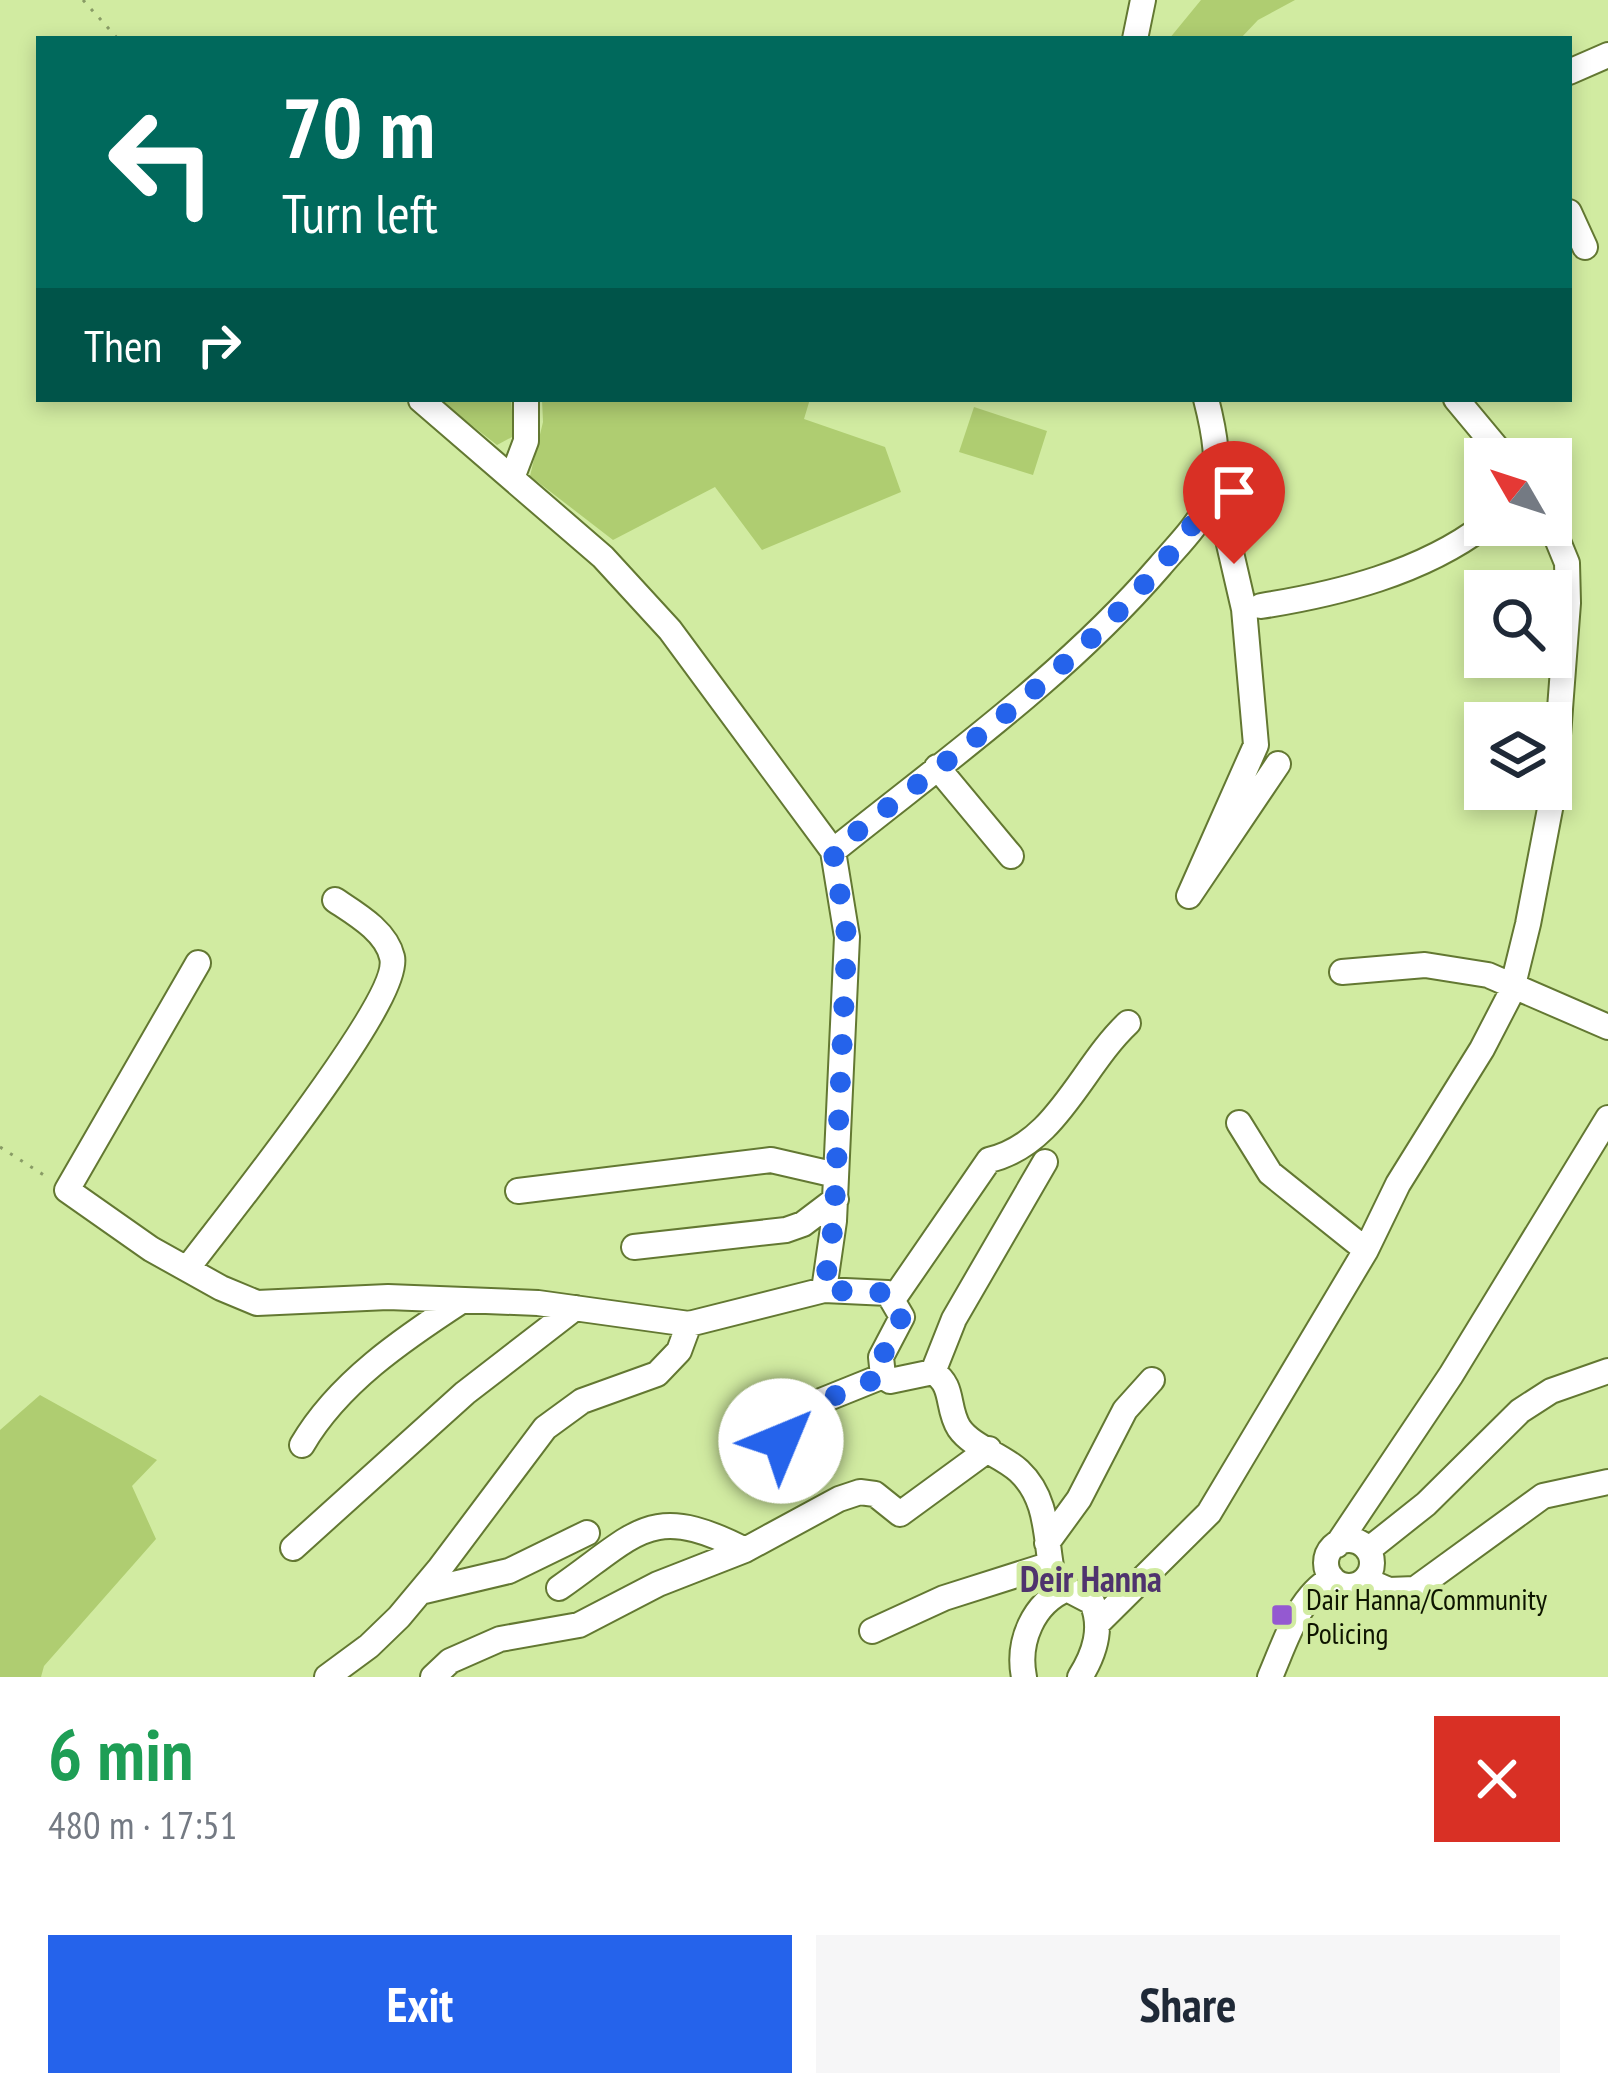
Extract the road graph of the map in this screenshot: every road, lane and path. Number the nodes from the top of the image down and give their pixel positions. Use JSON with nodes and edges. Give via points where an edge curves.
{"nodes":[{"id":1,"x":83,"y":0,"type":"edge"},
{"id":2,"x":1143,"y":0,"type":"edge"},
{"id":3,"x":115,"y":36,"type":"edge"},
{"id":4,"x":1136,"y":36,"type":"edge"},
{"id":5,"x":1608,"y":55,"type":"edge"},
{"id":6,"x":1572,"y":71,"type":"edge"},
{"id":7,"x":1572,"y":219,"type":"edge"},
{"id":8,"x":1585,"y":247,"type":"dead end"},
{"id":9,"x":423,"y":402,"type":"edge"},
{"id":10,"x":526,"y":402,"type":"edge"},
{"id":11,"x":1207,"y":402,"type":"edge"},
{"id":12,"x":1458,"y":402,"type":"edge"},
{"id":13,"x":1488,"y":438,"type":"edge"},
{"id":14,"x":512,"y":478,"type":"junction"},
{"id":15,"x":1210,"y":499,"type":"junction"},
{"id":16,"x":1464,"y":536,"type":"edge"},
{"id":17,"x":1560,"y":546,"type":"edge"},
{"id":18,"x":1261,"y":606,"type":"dead end"},
{"id":19,"x":1278,"y":764,"type":"dead end"},
{"id":20,"x":937,"y":767,"type":"junction"},
{"id":21,"x":833,"y":851,"type":"junction"},
{"id":22,"x":1011,"y":856,"type":"dead end"},
{"id":23,"x":334,"y":901,"type":"dead end"},
{"id":24,"x":198,"y":963,"type":"dead end"},
{"id":25,"x":1342,"y":972,"type":"dead end"},
{"id":26,"x":1513,"y":985,"type":"junction"},
{"id":27,"x":1128,"y":1022,"type":"dead end"},
{"id":28,"x":1608,"y":1027,"type":"edge"},
{"id":29,"x":1608,"y":1118,"type":"edge"},
{"id":30,"x":1239,"y":1123,"type":"dead end"},
{"id":31,"x":0,"y":1147,"type":"edge"},
{"id":32,"x":1045,"y":1162,"type":"dead end"},
{"id":33,"x":836,"y":1187,"type":"junction"},
{"id":34,"x":67,"y":1190,"type":"junction"},
{"id":35,"x":518,"y":1191,"type":"dead end"},
{"id":36,"x":634,"y":1246,"type":"dead end"},
{"id":37,"x":1366,"y":1250,"type":"junction"},
{"id":38,"x":187,"y":1269,"type":"junction"},
{"id":39,"x":824,"y":1290,"type":"junction"},
{"id":40,"x":894,"y":1298,"type":"junction"},
{"id":41,"x":463,"y":1300,"type":"junction"},
{"id":42,"x":575,"y":1308,"type":"junction"},
{"id":43,"x":689,"y":1324,"type":"junction"},
{"id":44,"x":1608,"y":1371,"type":"edge"},
{"id":45,"x":933,"y":1372,"type":"junction"},
{"id":46,"x":883,"y":1376,"type":"junction"},
{"id":47,"x":1152,"y":1380,"type":"dead end"},
{"id":48,"x":781,"y":1441,"type":"dead end"},
{"id":49,"x":302,"y":1445,"type":"dead end"},
{"id":50,"x":989,"y":1449,"type":"junction"},
{"id":51,"x":1608,"y":1482,"type":"edge"},
{"id":52,"x":587,"y":1534,"type":"dead end"},
{"id":53,"x":1336,"y":1545,"type":"junction"},
{"id":54,"x":293,"y":1548,"type":"dead end"},
{"id":55,"x":745,"y":1550,"type":"junction"},
{"id":56,"x":1368,"y":1550,"type":"junction"},
{"id":57,"x":1047,"y":1554,"type":"junction"},
{"id":58,"x":1332,"y":1578,"type":"junction"},
{"id":59,"x":1366,"y":1580,"type":"junction"},
{"id":60,"x":559,"y":1588,"type":"dead end"},
{"id":61,"x":421,"y":1592,"type":"junction"},
{"id":62,"x":1057,"y":1593,"type":"junction"},
{"id":63,"x":1099,"y":1622,"type":"junction"},
{"id":64,"x":872,"y":1631,"type":"dead end"},
{"id":65,"x":1273,"y":1675,"type":"edge"},
{"id":66,"x":327,"y":1677,"type":"edge"},
{"id":67,"x":433,"y":1677,"type":"edge"},
{"id":68,"x":1024,"y":1677,"type":"edge"},
{"id":69,"x":1080,"y":1677,"type":"edge"}],
"edges":[{"from":1,"to":3,"type":"path"},
{"from":2,"to":4,"type":"street"},
{"from":5,"to":6,"type":"street"},
{"from":7,"to":8,"type":"street"},
{"from":9,"to":14,"type":"street"},
{"from":10,"to":14,"type":"street","via":[[526,441]]},
{"from":11,"to":15,"type":"street","via":[[1214,432]]},
{"from":12,"to":13,"type":"street"},
{"from":14,"to":21,"type":"street","via":[[603,557],[670,630]]},
{"from":15,"to":19,"type":"street","via":[[1223,518],[1244,609],[1256,745],[1189,896]]},
{"from":15,"to":20,"type":"street","via":[[1138,591]]},
{"from":16,"to":18,"type":"street","via":[[1328,596]]},
{"from":17,"to":26,"type":"street","via":[[1568,603],[1554,788]]},
{"from":20,"to":21,"type":"street"},
{"from":20,"to":22,"type":"street"},
{"from":21,"to":33,"type":"street","via":[[847,938]]},
{"from":23,"to":38,"type":"street","via":[[388,946],[388,985],[352,1047]]},
{"from":24,"to":34,"type":"street"},
{"from":25,"to":26,"type":"street","via":[[1425,965]]},
{"from":26,"to":28,"type":"street"},
{"from":26,"to":37,"type":"street"},
{"from":27,"to":40,"type":"street","via":[[1067,1105],[1008,1156],[989,1160]]},
{"from":29,"to":53,"type":"street"},
{"from":30,"to":37,"type":"street","via":[[1270,1173]]},
{"from":31,"to":34,"type":"path"},
{"from":32,"to":45,"type":"street","via":[[954,1319]]},
{"from":33,"to":35,"type":"street","via":[[771,1160]]},
{"from":33,"to":36,"type":"street","via":[[803,1224],[786,1230]]},
{"from":33,"to":39,"type":"street"},
{"from":34,"to":38,"type":"street"},
{"from":37,"to":63,"type":"street","via":[[1209,1513]]},
{"from":38,"to":41,"type":"street","via":[[257,1304]]},
{"from":39,"to":40,"type":"street","via":[[879,1290]]},
{"from":39,"to":43,"type":"street"},
{"from":40,"to":46,"type":"street","via":[[902,1317],[881,1357]]},
{"from":41,"to":42,"type":"street"},
{"from":41,"to":49,"type":"street","via":[[323,1408]]},
{"from":42,"to":43,"type":"street"},
{"from":42,"to":54,"type":"street","via":[[465,1393]]},
{"from":43,"to":61,"type":"street","via":[[679,1351],[657,1374],[582,1401],[545,1428]]},
{"from":44,"to":56,"type":"street","via":[[1520,1412]]},
{"from":45,"to":46,"type":"street"},
{"from":45,"to":50,"type":"street","via":[[949,1386],[950,1410],[966,1438]]},
{"from":46,"to":48,"type":"street","via":[[788,1420]]},
{"from":47,"to":57,"type":"street","via":[[1125,1410]]},
{"from":50,"to":55,"type":"street","via":[[900,1514],[875,1493],[860,1492]]},
{"from":50,"to":57,"type":"street","via":[[1037,1491]]},
{"from":51,"to":59,"type":"street","via":[[1543,1496],[1415,1589],[1389,1591]]},
{"from":52,"to":61,"type":"street","via":[[508,1571]]},
{"from":53,"to":56,"type":"street","via":[[1355,1541]]},
{"from":53,"to":58,"type":"street","via":[[1327,1560]]},
{"from":55,"to":60,"type":"street","via":[[686,1525],[653,1526]]},
{"from":55,"to":67,"type":"street","via":[[579,1625],[500,1639]]},
{"from":56,"to":59,"type":"street"},
{"from":57,"to":62,"type":"street"},
{"from":57,"to":64,"type":"street"},
{"from":58,"to":59,"type":"street","via":[[1346,1586]]},
{"from":58,"to":65,"type":"street","via":[[1301,1610]]},
{"from":61,"to":66,"type":"street"},
{"from":62,"to":63,"type":"street","via":[[1082,1593]]},
{"from":62,"to":68,"type":"street","via":[[1031,1622]]},
{"from":63,"to":69,"type":"street"}]}
